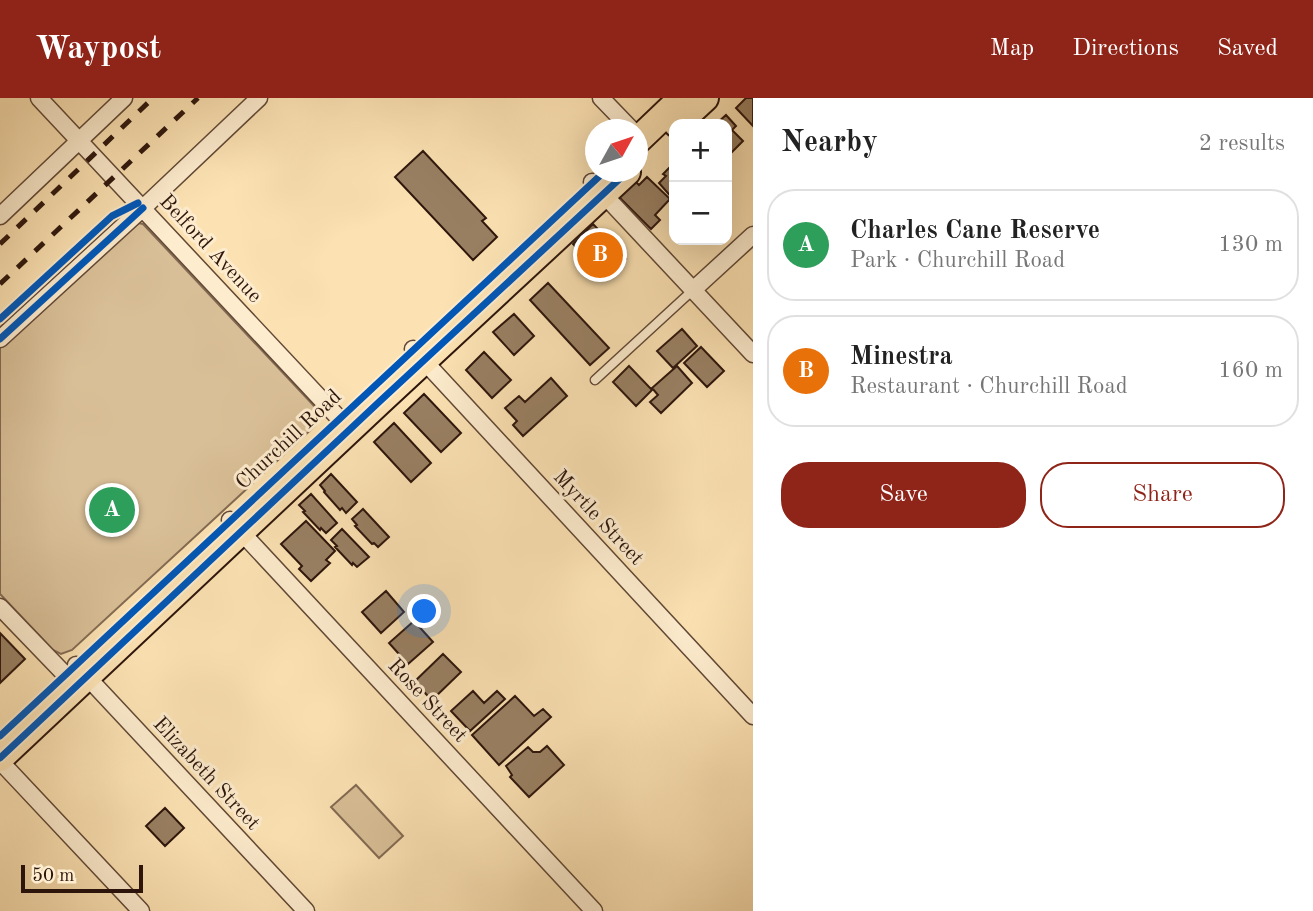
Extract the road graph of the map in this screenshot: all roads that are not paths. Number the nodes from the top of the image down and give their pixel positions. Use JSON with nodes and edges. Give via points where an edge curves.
{"nodes":[{"id":1,"x":40,"y":98,"type":"edge"},
{"id":2,"x":124,"y":98,"type":"edge"},
{"id":3,"x":259,"y":98,"type":"edge"},
{"id":4,"x":601,"y":98,"type":"edge"},
{"id":5,"x":682,"y":98,"type":"edge"},
{"id":6,"x":705,"y":98,"type":"edge"},
{"id":7,"x":619,"y":119,"type":"edge"},
{"id":8,"x":683,"y":119,"type":"edge"},
{"id":9,"x":669,"y":129,"type":"edge"},
{"id":10,"x":648,"y":133,"type":"edge"},
{"id":11,"x":648,"y":138,"type":"edge"},
{"id":12,"x":80,"y":141,"type":"junction"},
{"id":13,"x":600,"y":183,"type":"edge"},
{"id":14,"x":144,"y":208,"type":"junction"},
{"id":15,"x":0,"y":216,"type":"edge"},
{"id":16,"x":753,"y":235,"type":"edge"},
{"id":17,"x":693,"y":290,"type":"junction"},
{"id":18,"x":0,"y":339,"type":"edge"},
{"id":19,"x":418,"y":354,"type":"junction"},
{"id":20,"x":753,"y":354,"type":"edge"},
{"id":21,"x":595,"y":380,"type":"dead end"},
{"id":22,"x":344,"y":424,"type":"junction"},
{"id":23,"x":235,"y":526,"type":"junction"},
{"id":24,"x":0,"y":607,"type":"edge"},
{"id":25,"x":76,"y":676,"type":"junction"},
{"id":26,"x":753,"y":716,"type":"edge"},
{"id":27,"x":0,"y":736,"type":"edge"},
{"id":28,"x":0,"y":760,"type":"edge"},
{"id":29,"x":141,"y":911,"type":"edge"},
{"id":30,"x":306,"y":911,"type":"edge"},
{"id":31,"x":594,"y":911,"type":"edge"}],
"edges":[{"from":1,"to":12,"type":"street","name":"Belford Avenue"},
{"from":2,"to":12,"type":"street"},
{"from":3,"to":14,"type":"street"},
{"from":4,"to":7,"type":"street"},
{"from":5,"to":10,"type":"main road"},
{"from":6,"to":8,"type":"main road"},
{"from":9,"to":11,"type":"main road"},
{"from":12,"to":14,"type":"street","name":"Belford Avenue"},
{"from":12,"to":15,"type":"street"},
{"from":13,"to":17,"type":"street"},
{"from":13,"to":19,"type":"main road","name":"Churchill Road"},
{"from":14,"to":18,"type":"street"},
{"from":14,"to":22,"type":"street","name":"Belford Avenue"},
{"from":16,"to":17,"type":"street"},
{"from":17,"to":20,"type":"street"},
{"from":17,"to":21,"type":"lane"},
{"from":19,"to":22,"type":"main road","name":"Churchill Road"},
{"from":19,"to":26,"type":"street","name":"Myrtle Street"},
{"from":22,"to":23,"type":"main road","name":"Churchill Road"},
{"from":23,"to":25,"type":"main road","name":"Churchill Road"},
{"from":23,"to":31,"type":"street","name":"Rose Street"},
{"from":24,"to":25,"type":"street","name":"Elizabeth Street"},
{"from":25,"to":27,"type":"main road","name":"Churchill Road"},
{"from":25,"to":28,"type":"main road","name":"Churchill Road"},
{"from":25,"to":30,"type":"street","name":"Elizabeth Street"},
{"from":28,"to":29,"type":"street"}]}
